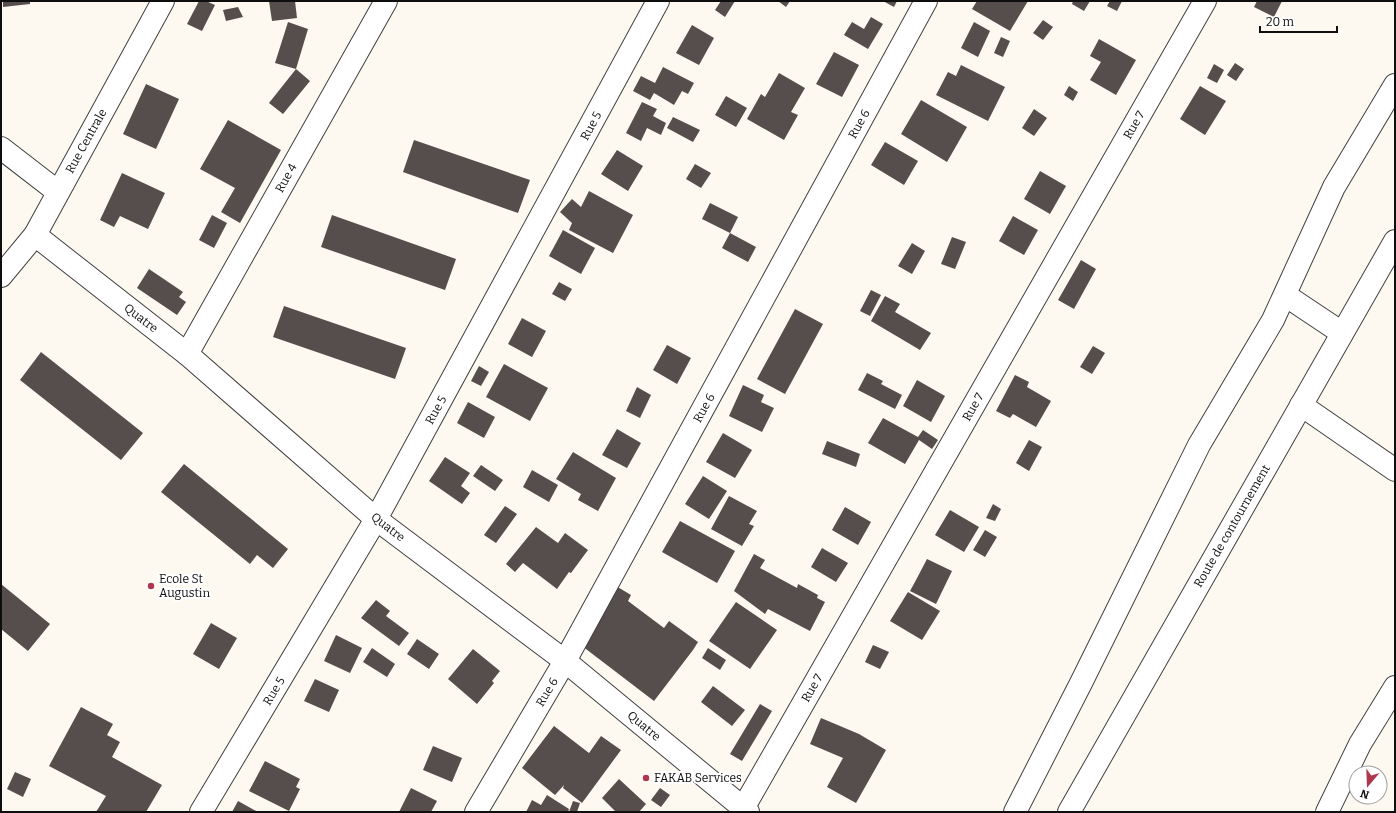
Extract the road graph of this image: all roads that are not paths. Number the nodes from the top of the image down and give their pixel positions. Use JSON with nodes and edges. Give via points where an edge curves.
{"nodes":[{"id":1,"x":163,"y":1,"type":"edge"},
{"id":2,"x":386,"y":1,"type":"edge"},
{"id":3,"x":658,"y":1,"type":"edge"},
{"id":4,"x":926,"y":1,"type":"edge"},
{"id":5,"x":1205,"y":1,"type":"edge"},
{"id":6,"x":1395,"y":85,"type":"edge"},
{"id":7,"x":1,"y":148,"type":"edge"},
{"id":8,"x":58,"y":192,"type":"junction"},
{"id":9,"x":35,"y":235,"type":"junction"},
{"id":10,"x":1395,"y":241,"type":"edge"},
{"id":11,"x":1,"y":276,"type":"edge"},
{"id":12,"x":1284,"y":295,"type":"junction"},
{"id":13,"x":1342,"y":333,"type":"junction"},
{"id":14,"x":187,"y":354,"type":"junction"},
{"id":15,"x":1301,"y":405,"type":"junction"},
{"id":16,"x":1395,"y":470,"type":"edge"},
{"id":17,"x":376,"y":519,"type":"junction"},
{"id":18,"x":565,"y":661,"type":"junction"},
{"id":19,"x":1395,"y":687,"type":"edge"},
{"id":20,"x":744,"y":811,"type":"edge"},
{"id":21,"x":201,"y":812,"type":"edge"},
{"id":22,"x":476,"y":812,"type":"edge"},
{"id":23,"x":1015,"y":812,"type":"edge"},
{"id":24,"x":1069,"y":812,"type":"edge"},
{"id":25,"x":1327,"y":812,"type":"edge"}],
"edges":[{"from":1,"to":8,"type":"street","name":"Rue Centrale"},
{"from":2,"to":14,"type":"street","name":"Rue 4"},
{"from":3,"to":17,"type":"street","name":"Rue 5"},
{"from":4,"to":18,"type":"street","name":"Rue 6"},
{"from":5,"to":20,"type":"street","name":"Rue 7"},
{"from":6,"to":12,"type":"street","via":[[1334,187]]},
{"from":7,"to":8,"type":"street"},
{"from":8,"to":9,"type":"street","name":"Rue Centrale"},
{"from":9,"to":11,"type":"street","name":"Rue Centrale"},
{"from":9,"to":14,"type":"street","name":"Quatre"},
{"from":10,"to":13,"type":"street","name":"Route de contournement"},
{"from":12,"to":13,"type":"street"},
{"from":12,"to":23,"type":"street","via":[[1199,445]]},
{"from":13,"to":15,"type":"street","name":"Route de contournement"},
{"from":14,"to":17,"type":"street","name":"Quatre"},
{"from":15,"to":16,"type":"street"},
{"from":15,"to":24,"type":"street","name":"Route de contournement"},
{"from":17,"to":18,"type":"street","name":"Quatre"},
{"from":17,"to":21,"type":"street","name":"Rue 5"},
{"from":18,"to":20,"type":"street","name":"Quatre"},
{"from":18,"to":22,"type":"street","name":"Rue 6"},
{"from":19,"to":25,"type":"street","via":[[1360,744]]}]}
